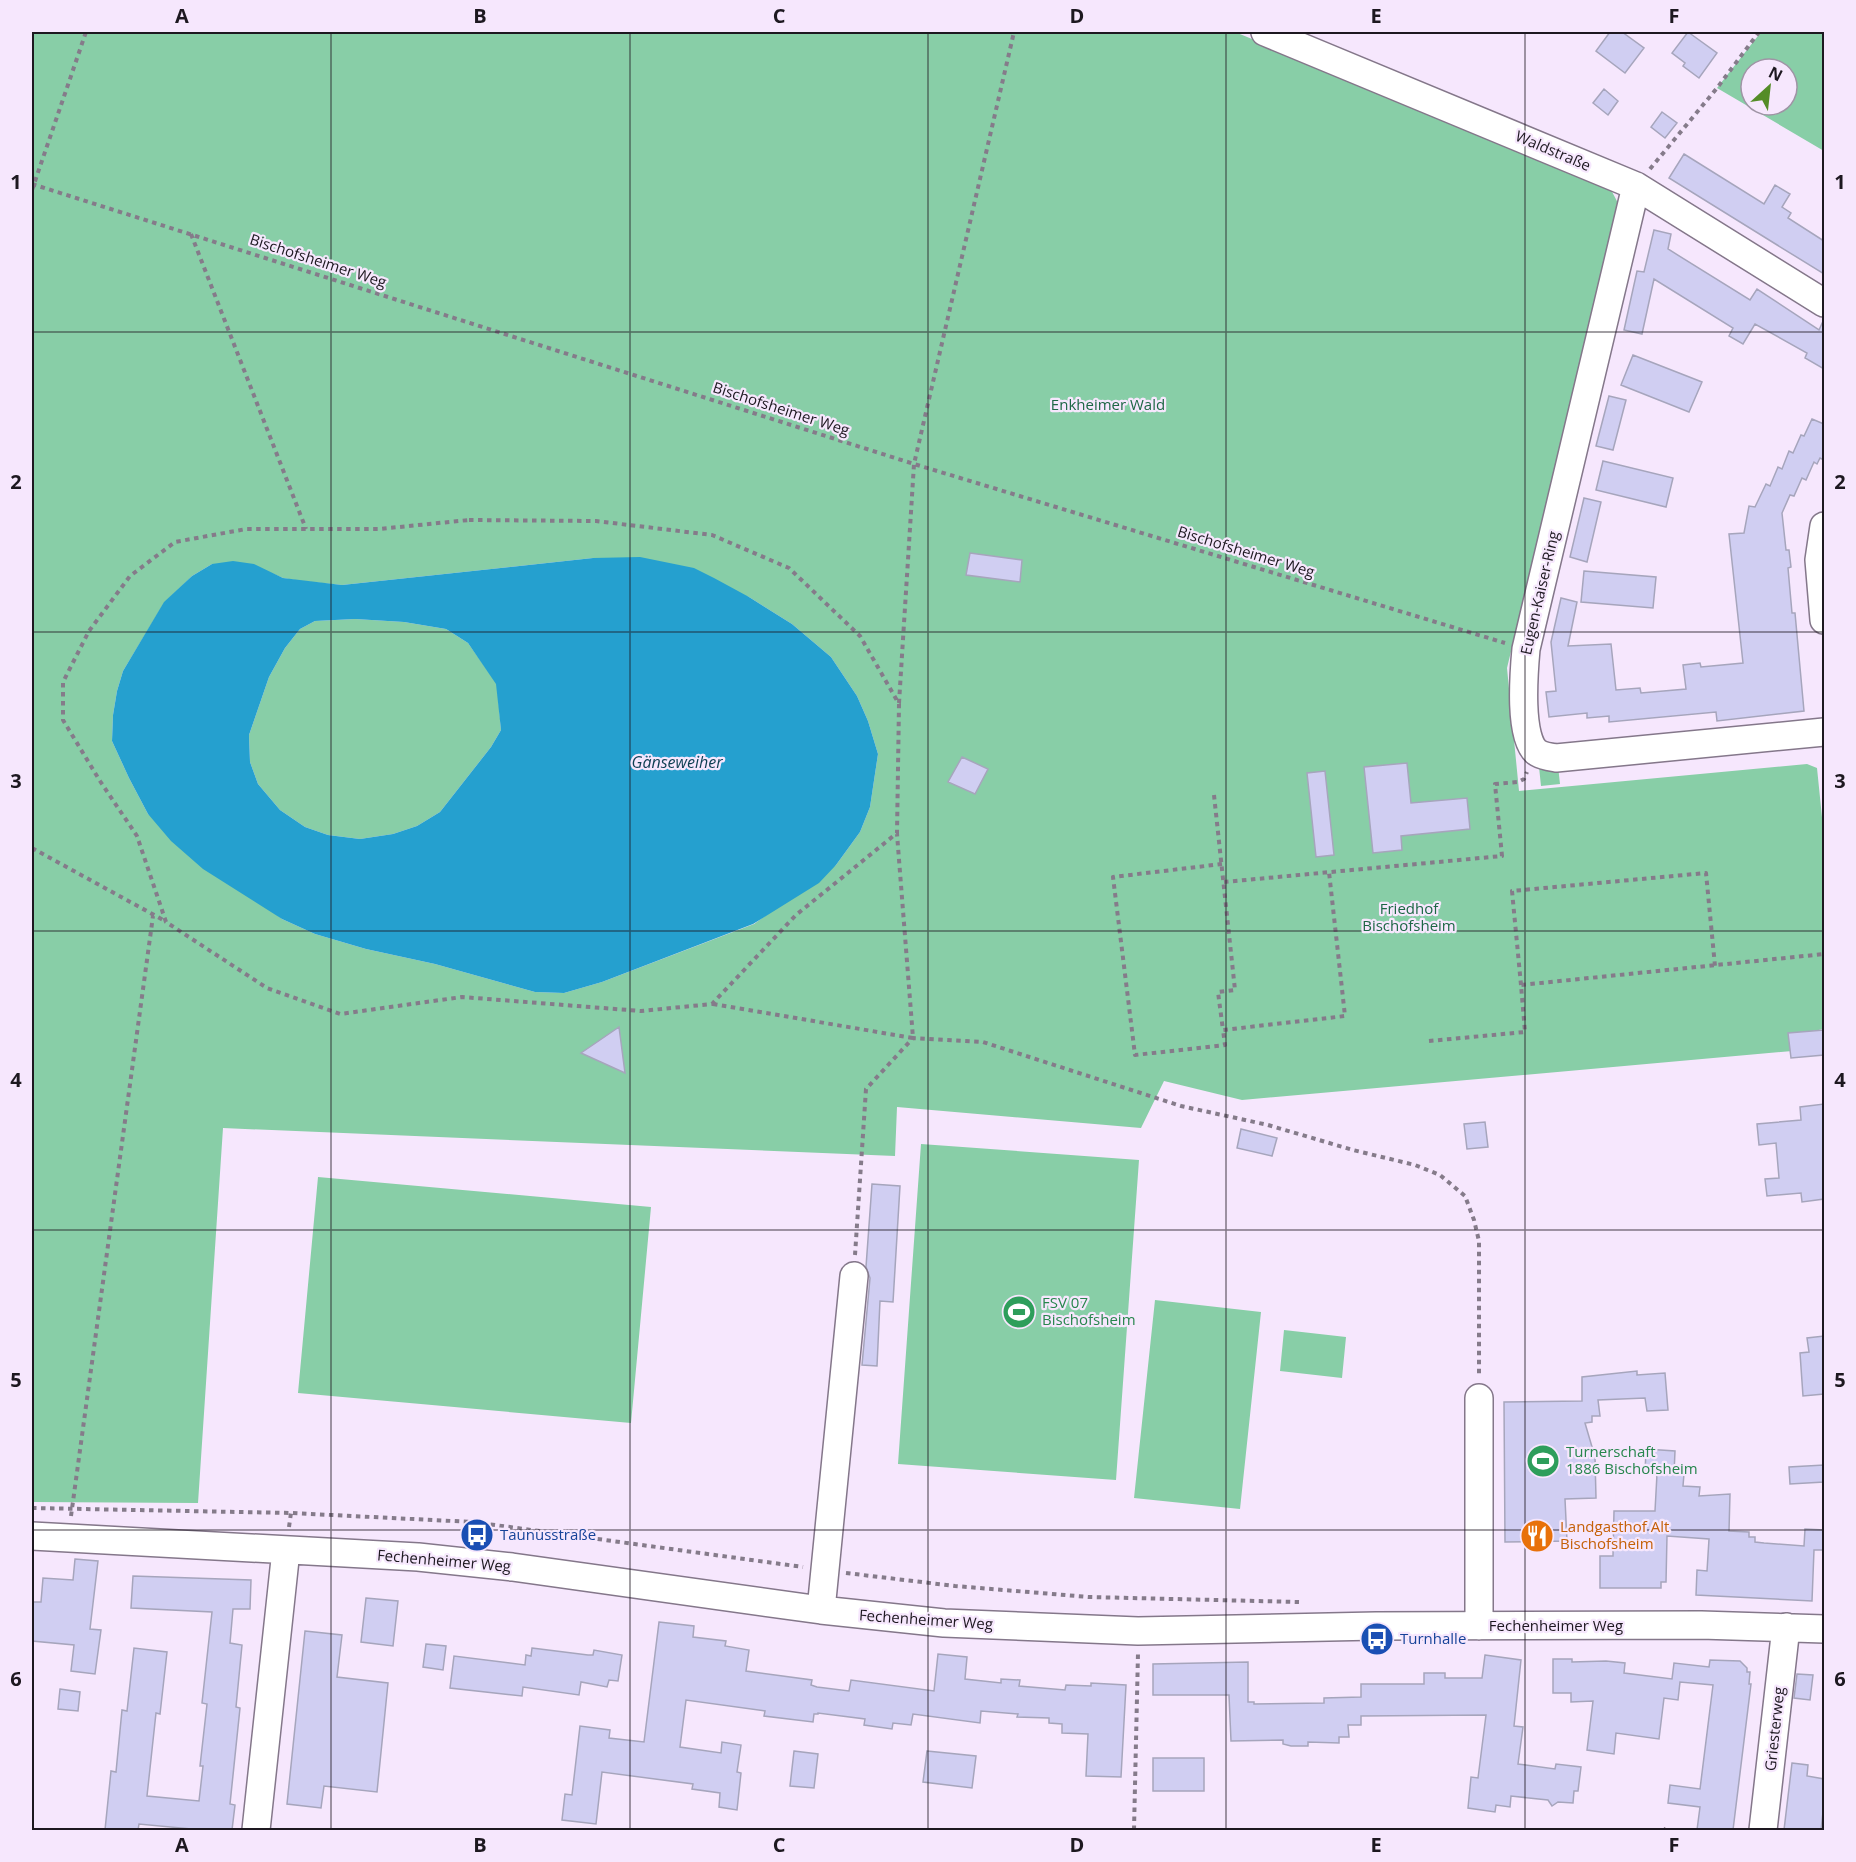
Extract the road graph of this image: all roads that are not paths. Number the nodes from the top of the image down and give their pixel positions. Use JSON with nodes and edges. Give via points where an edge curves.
{"nodes":[{"id":1,"x":1265,"y":32,"type":"edge"},
{"id":2,"x":1636,"y":186,"type":"junction"},
{"id":3,"x":1824,"y":303,"type":"edge"},
{"id":4,"x":1824,"y":526,"type":"edge"},
{"id":5,"x":1824,"y":620,"type":"edge"},
{"id":6,"x":1824,"y":732,"type":"edge"},
{"id":7,"x":854,"y":1276,"type":"road end"},
{"id":8,"x":1479,"y":1398,"type":"road end"},
{"id":9,"x":32,"y":1536,"type":"edge"},
{"id":10,"x":286,"y":1550,"type":"junction"},
{"id":11,"x":821,"y":1610,"type":"junction"},
{"id":12,"x":1479,"y":1626,"type":"junction"},
{"id":13,"x":1786,"y":1627,"type":"junction"},
{"id":14,"x":1824,"y":1629,"type":"edge"},
{"id":15,"x":256,"y":1830,"type":"edge"},
{"id":16,"x":1763,"y":1830,"type":"edge"}],
"edges":[{"from":1,"to":2,"type":"street","name":"Waldstraße"},
{"from":2,"to":3,"type":"street","name":"Waldstraße"},
{"from":2,"to":6,"type":"street","name":"Eugen-Kaiser-Ring","via":[[1526,649],[1524,694],[1529,743],[1536,753],[1556,758]]},
{"from":4,"to":5,"type":"street","via":[[1819,560]]},
{"from":7,"to":11,"type":"street"},
{"from":8,"to":12,"type":"street"},
{"from":9,"to":10,"type":"street","name":"Fechenheimer Weg"},
{"from":10,"to":11,"type":"street","name":"Fechenheimer Weg","via":[[512,1567]]},
{"from":10,"to":15,"type":"street"},
{"from":11,"to":12,"type":"street","name":"Fechenheimer Weg","via":[[944,1623],[1138,1631]]},
{"from":12,"to":13,"type":"street","name":"Fechenheimer Weg"},
{"from":13,"to":14,"type":"street","name":"Fechenheimer Weg"},
{"from":13,"to":16,"type":"street","name":"Griesterweg"}]}
